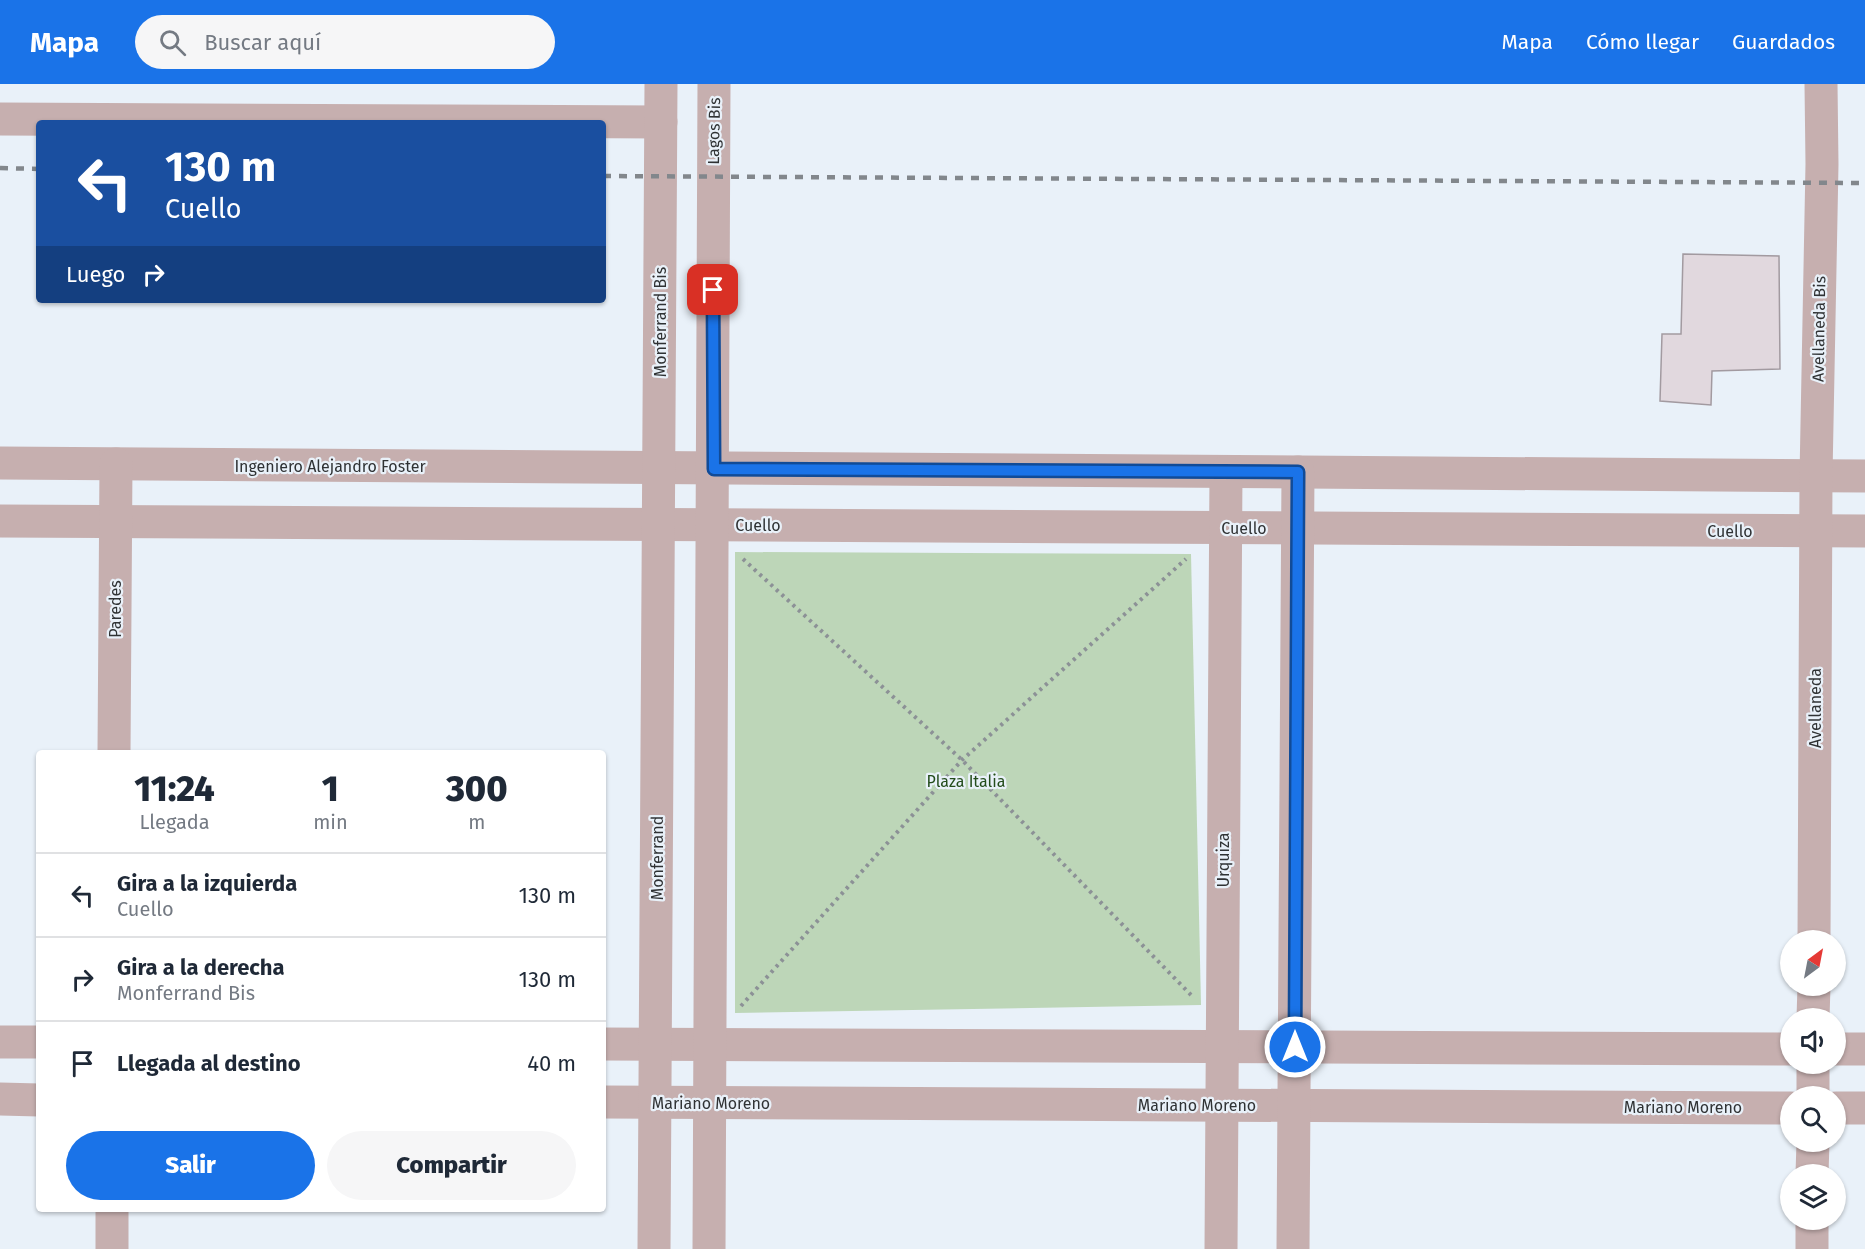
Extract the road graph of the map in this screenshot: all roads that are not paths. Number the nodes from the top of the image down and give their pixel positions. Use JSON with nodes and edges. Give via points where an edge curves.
{"nodes":[{"id":1,"x":662,"y":84,"type":"edge"},
{"id":2,"x":714,"y":84,"type":"edge"},
{"id":3,"x":1821,"y":84,"type":"edge"},
{"id":4,"x":0,"y":119,"type":"edge"},
{"id":5,"x":220,"y":120,"type":"edge"},
{"id":6,"x":606,"y":122,"type":"edge"},
{"id":7,"x":661,"y":122,"type":"junction"},
{"id":8,"x":0,"y":463,"type":"edge"},
{"id":9,"x":116,"y":464,"type":"junction"},
{"id":10,"x":659,"y":468,"type":"junction"},
{"id":11,"x":714,"y":469,"type":"junction"},
{"id":12,"x":1226,"y":472,"type":"junction"},
{"id":13,"x":1298,"y":472,"type":"junction"},
{"id":14,"x":1816,"y":476,"type":"junction"},
{"id":15,"x":1865,"y":476,"type":"edge"},
{"id":16,"x":0,"y":521,"type":"edge"},
{"id":17,"x":115,"y":522,"type":"junction"},
{"id":18,"x":659,"y":525,"type":"junction"},
{"id":19,"x":714,"y":525,"type":"junction"},
{"id":20,"x":1225,"y":528,"type":"junction"},
{"id":21,"x":1298,"y":528,"type":"junction"},
{"id":22,"x":1816,"y":531,"type":"junction"},
{"id":23,"x":1865,"y":531,"type":"edge"},
{"id":24,"x":114,"y":750,"type":"edge"},
{"id":25,"x":1814,"y":930,"type":"edge"},
{"id":26,"x":0,"y":1042,"type":"edge"},
{"id":27,"x":36,"y":1042,"type":"edge"},
{"id":28,"x":606,"y":1044,"type":"edge"},
{"id":29,"x":656,"y":1044,"type":"junction"},
{"id":30,"x":710,"y":1045,"type":"junction"},
{"id":31,"x":1222,"y":1046,"type":"junction"},
{"id":32,"x":1295,"y":1047,"type":"junction"},
{"id":33,"x":1780,"y":1049,"type":"edge"},
{"id":34,"x":1846,"y":1049,"type":"edge"},
{"id":35,"x":1865,"y":1049,"type":"edge"},
{"id":36,"x":0,"y":1099,"type":"edge"},
{"id":37,"x":36,"y":1100,"type":"edge"},
{"id":38,"x":606,"y":1102,"type":"edge"},
{"id":39,"x":655,"y":1102,"type":"junction"},
{"id":40,"x":710,"y":1103,"type":"junction"},
{"id":41,"x":1222,"y":1105,"type":"junction"},
{"id":42,"x":1294,"y":1106,"type":"junction"},
{"id":43,"x":1780,"y":1108,"type":"edge"},
{"id":44,"x":1846,"y":1108,"type":"edge"},
{"id":45,"x":1865,"y":1108,"type":"edge"},
{"id":46,"x":112,"y":1212,"type":"edge"},
{"id":47,"x":1812,"y":1230,"type":"edge"},
{"id":48,"x":112,"y":1249,"type":"edge"},
{"id":49,"x":654,"y":1249,"type":"edge"},
{"id":50,"x":709,"y":1249,"type":"edge"},
{"id":51,"x":1221,"y":1249,"type":"edge"},
{"id":52,"x":1293,"y":1249,"type":"edge"},
{"id":53,"x":1812,"y":1249,"type":"edge"}],
"edges":[{"from":1,"to":7,"type":"street"},
{"from":2,"to":11,"type":"street","name":"Lagos Bis"},
{"from":3,"to":14,"type":"street","name":"Avellaneda Bis"},
{"from":4,"to":5,"type":"street"},
{"from":6,"to":7,"type":"street"},
{"from":7,"to":10,"type":"street","name":"Monferrand Bis"},
{"from":8,"to":9,"type":"street","name":"Ingeniero Alejandro Foster"},
{"from":9,"to":10,"type":"street","name":"Ingeniero Alejandro Foster"},
{"from":9,"to":17,"type":"street","name":"Paredes"},
{"from":10,"to":11,"type":"street"},
{"from":10,"to":18,"type":"street","name":"Monferrand"},
{"from":11,"to":12,"type":"street"},
{"from":11,"to":19,"type":"street"},
{"from":12,"to":13,"type":"street"},
{"from":12,"to":20,"type":"street","name":"Urquiza"},
{"from":13,"to":14,"type":"street"},
{"from":13,"to":21,"type":"street"},
{"from":14,"to":15,"type":"street"},
{"from":14,"to":22,"type":"street","name":"Avellaneda"},
{"from":16,"to":17,"type":"street"},
{"from":17,"to":18,"type":"street"},
{"from":17,"to":24,"type":"street","name":"Paredes"},
{"from":18,"to":19,"type":"street","name":"Cuello"},
{"from":18,"to":29,"type":"street","name":"Monferrand"},
{"from":19,"to":20,"type":"street","name":"Cuello"},
{"from":19,"to":30,"type":"street"},
{"from":20,"to":21,"type":"street","name":"Cuello"},
{"from":20,"to":31,"type":"street","name":"Urquiza"},
{"from":21,"to":22,"type":"street","name":"Cuello"},
{"from":21,"to":32,"type":"street"},
{"from":22,"to":23,"type":"street","name":"Cuello"},
{"from":22,"to":25,"type":"street","name":"Avellaneda"},
{"from":26,"to":27,"type":"street"},
{"from":28,"to":29,"type":"street"},
{"from":29,"to":30,"type":"street"},
{"from":29,"to":39,"type":"street","name":"Monferrand"},
{"from":30,"to":31,"type":"street"},
{"from":30,"to":40,"type":"street"},
{"from":31,"to":32,"type":"street"},
{"from":31,"to":41,"type":"street","name":"Urquiza"},
{"from":32,"to":33,"type":"street"},
{"from":32,"to":42,"type":"street"},
{"from":34,"to":35,"type":"street"},
{"from":36,"to":37,"type":"street"},
{"from":38,"to":39,"type":"street","name":"Mariano Moreno"},
{"from":39,"to":40,"type":"street","name":"Mariano Moreno"},
{"from":39,"to":49,"type":"street","name":"Monferrand"},
{"from":40,"to":41,"type":"street","name":"Mariano Moreno"},
{"from":40,"to":50,"type":"street"},
{"from":41,"to":42,"type":"street","name":"Mariano Moreno"},
{"from":41,"to":51,"type":"street","name":"Urquiza"},
{"from":42,"to":43,"type":"street","name":"Mariano Moreno"},
{"from":42,"to":52,"type":"street"},
{"from":44,"to":45,"type":"street"},
{"from":46,"to":48,"type":"street"},
{"from":47,"to":53,"type":"street"}]}
